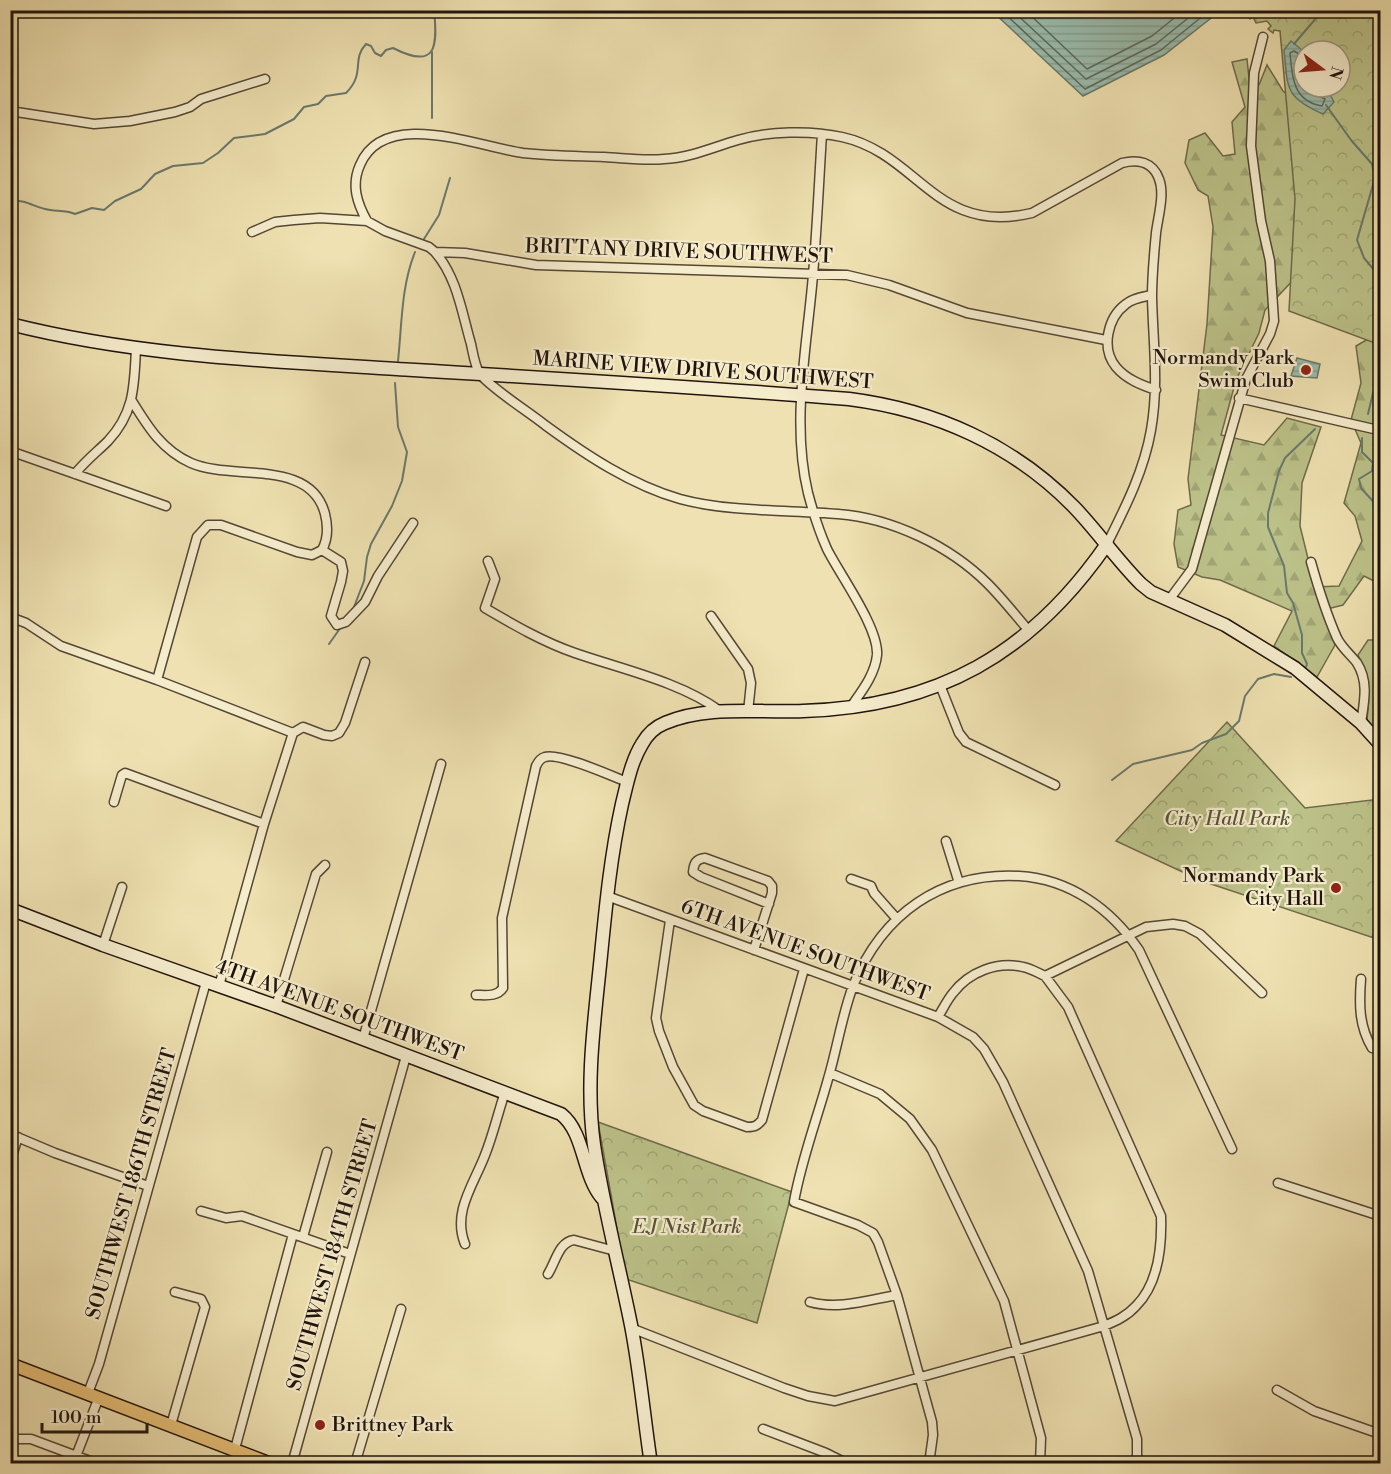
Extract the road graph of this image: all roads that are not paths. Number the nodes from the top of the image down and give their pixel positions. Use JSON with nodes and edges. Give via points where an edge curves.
{"nodes":[{"id":1,"x":1263,"y":37,"type":"dead end"},
{"id":2,"x":265,"y":79,"type":"dead end"},
{"id":3,"x":10,"y":111,"type":"edge"},
{"id":4,"x":822,"y":134,"type":"junction"},
{"id":5,"x":367,"y":221,"type":"junction"},
{"id":6,"x":252,"y":232,"type":"dead end"},
{"id":7,"x":435,"y":252,"type":"junction"},
{"id":8,"x":813,"y":273,"type":"junction"},
{"id":9,"x":1152,"y":295,"type":"junction"},
{"id":10,"x":10,"y":324,"type":"edge"},
{"id":11,"x":1106,"y":340,"type":"junction"},
{"id":12,"x":136,"y":349,"type":"junction"},
{"id":13,"x":480,"y":374,"type":"junction"},
{"id":14,"x":1156,"y":390,"type":"junction"},
{"id":15,"x":801,"y":395,"type":"junction"},
{"id":16,"x":1239,"y":398,"type":"junction"},
{"id":17,"x":132,"y":401,"type":"junction"},
{"id":18,"x":1380,"y":431,"type":"edge"},
{"id":19,"x":10,"y":451,"type":"edge"},
{"id":20,"x":75,"y":474,"type":"junction"},
{"id":21,"x":166,"y":506,"type":"dead end"},
{"id":22,"x":813,"y":514,"type":"junction"},
{"id":23,"x":413,"y":523,"type":"dead end"},
{"id":24,"x":1107,"y":544,"type":"junction"},
{"id":25,"x":322,"y":550,"type":"junction"},
{"id":26,"x":488,"y":561,"type":"dead end"},
{"id":27,"x":1311,"y":562,"type":"dead end"},
{"id":28,"x":1169,"y":600,"type":"junction"},
{"id":29,"x":711,"y":616,"type":"dead end"},
{"id":30,"x":10,"y":617,"type":"edge"},
{"id":31,"x":1030,"y":632,"type":"junction"},
{"id":32,"x":365,"y":662,"type":"dead end"},
{"id":33,"x":157,"y":680,"type":"junction"},
{"id":34,"x":940,"y":685,"type":"junction"},
{"id":35,"x":850,"y":708,"type":"junction"},
{"id":36,"x":720,"y":712,"type":"junction"},
{"id":37,"x":748,"y":712,"type":"junction"},
{"id":38,"x":1361,"y":723,"type":"junction"},
{"id":39,"x":292,"y":733,"type":"junction"},
{"id":40,"x":1380,"y":744,"type":"edge"},
{"id":41,"x":441,"y":764,"type":"dead end"},
{"id":42,"x":627,"y":782,"type":"junction"},
{"id":43,"x":1055,"y":785,"type":"dead end"},
{"id":44,"x":114,"y":802,"type":"dead end"},
{"id":45,"x":264,"y":824,"type":"junction"},
{"id":46,"x":946,"y":841,"type":"dead end"},
{"id":47,"x":325,"y":865,"type":"dead end"},
{"id":48,"x":850,"y":879,"type":"dead end"},
{"id":49,"x":959,"y":883,"type":"junction"},
{"id":50,"x":122,"y":887,"type":"dead end"},
{"id":51,"x":607,"y":896,"type":"junction"},
{"id":52,"x":769,"y":904,"type":"junction"},
{"id":53,"x":10,"y":909,"type":"edge"},
{"id":54,"x":896,"y":918,"type":"junction"},
{"id":55,"x":670,"y":920,"type":"junction"},
{"id":56,"x":1128,"y":934,"type":"junction"},
{"id":57,"x":103,"y":945,"type":"junction"},
{"id":58,"x":754,"y":950,"type":"junction"},
{"id":59,"x":804,"y":969,"type":"junction"},
{"id":60,"x":1045,"y":975,"type":"junction"},
{"id":61,"x":1361,"y":979,"type":"dead end"},
{"id":62,"x":206,"y":982,"type":"junction"},
{"id":63,"x":219,"y":986,"type":"junction"},
{"id":64,"x":853,"y":987,"type":"junction"},
{"id":65,"x":1262,"y":993,"type":"dead end"},
{"id":66,"x":476,"y":995,"type":"dead end"},
{"id":67,"x":276,"y":1006,"type":"junction"},
{"id":68,"x":938,"y":1017,"type":"junction"},
{"id":69,"x":363,"y":1039,"type":"junction"},
{"id":70,"x":1376,"y":1049,"type":"edge"},
{"id":71,"x":406,"y":1056,"type":"junction"},
{"id":72,"x":830,"y":1073,"type":"junction"},
{"id":73,"x":505,"y":1092,"type":"junction"},
{"id":74,"x":14,"y":1136,"type":"edge"},
{"id":75,"x":1232,"y":1149,"type":"dead end"},
{"id":76,"x":327,"y":1152,"type":"dead end"},
{"id":77,"x":10,"y":1162,"type":"edge"},
{"id":78,"x":1278,"y":1183,"type":"dead end"},
{"id":79,"x":148,"y":1186,"type":"junction"},
{"id":80,"x":605,"y":1201,"type":"junction"},
{"id":81,"x":201,"y":1211,"type":"dead end"},
{"id":82,"x":1380,"y":1216,"type":"edge"},
{"id":83,"x":293,"y":1234,"type":"junction"},
{"id":84,"x":303,"y":1237,"type":"junction"},
{"id":85,"x":465,"y":1244,"type":"dead end"},
{"id":86,"x":615,"y":1251,"type":"junction"},
{"id":87,"x":350,"y":1254,"type":"junction"},
{"id":88,"x":548,"y":1274,"type":"dead end"},
{"id":89,"x":175,"y":1292,"type":"dead end"},
{"id":90,"x":897,"y":1295,"type":"junction"},
{"id":91,"x":810,"y":1302,"type":"dead end"},
{"id":92,"x":401,"y":1309,"type":"dead end"},
{"id":93,"x":1104,"y":1326,"type":"junction"},
{"id":94,"x":631,"y":1328,"type":"junction"},
{"id":95,"x":1018,"y":1350,"type":"junction"},
{"id":96,"x":10,"y":1364,"type":"edge"},
{"id":97,"x":919,"y":1378,"type":"junction"},
{"id":98,"x":1277,"y":1390,"type":"dead end"},
{"id":99,"x":94,"y":1395,"type":"junction"},
{"id":100,"x":171,"y":1425,"type":"junction"},
{"id":101,"x":763,"y":1429,"type":"dead end"},
{"id":102,"x":1380,"y":1434,"type":"edge"},
{"id":103,"x":10,"y":1439,"type":"edge"},
{"id":104,"x":235,"y":1449,"type":"junction"},
{"id":105,"x":75,"y":1459,"type":"edge"},
{"id":106,"x":98,"y":1464,"type":"edge"},
{"id":107,"x":271,"y":1464,"type":"edge"},
{"id":108,"x":292,"y":1464,"type":"edge"},
{"id":109,"x":355,"y":1464,"type":"edge"},
{"id":110,"x":651,"y":1464,"type":"edge"},
{"id":111,"x":848,"y":1464,"type":"edge"},
{"id":112,"x":928,"y":1464,"type":"edge"},
{"id":113,"x":1040,"y":1464,"type":"edge"},
{"id":114,"x":1137,"y":1464,"type":"edge"}],
"edges":[{"from":1,"to":16,"type":"street","via":[[1254,73],[1251,146],[1270,261],[1274,321]]},
{"from":2,"to":3,"type":"street","via":[[201,99],[175,112],[130,121],[94,124]]},
{"from":4,"to":5,"type":"street","via":[[753,136],[694,155],[663,160],[522,153],[436,135],[395,137],[370,149],[357,172],[356,197]]},
{"from":4,"to":8,"type":"street"},
{"from":4,"to":9,"type":"street","via":[[873,147],[937,197],[982,216],[1032,213],[1122,163],[1138,161],[1151,166],[1161,186]]},
{"from":5,"to":6,"type":"street","name":"BRITTANY DRIVE SOUTHWEST","via":[[294,220],[275,222]]},
{"from":5,"to":7,"type":"street","name":"BRITTANY DRIVE SOUTHWEST"},
{"from":7,"to":8,"type":"street","name":"BRITTANY DRIVE SOUTHWEST","via":[[536,265]]},
{"from":7,"to":13,"type":"street","via":[[458,296]]},
{"from":8,"to":11,"type":"street","name":"BRITTANY DRIVE SOUTHWEST","via":[[861,278],[967,313]]},
{"from":8,"to":15,"type":"street"},
{"from":9,"to":11,"type":"street","via":[[1125,304]]},
{"from":9,"to":14,"type":"street"},
{"from":10,"to":12,"type":"street","name":"MARINE VIEW DRIVE SOUTHWEST"},
{"from":11,"to":14,"type":"street","via":[[1109,355],[1119,370]]},
{"from":12,"to":13,"type":"street","name":"MARINE VIEW DRIVE SOUTHWEST"},
{"from":12,"to":17,"type":"street"},
{"from":13,"to":15,"type":"street","name":"MARINE VIEW DRIVE SOUTHWEST"},
{"from":13,"to":22,"type":"street","via":[[576,448],[664,494],[720,506]]},
{"from":14,"to":24,"type":"street","via":[[1145,457]]},
{"from":15,"to":22,"type":"street","via":[[803,469]]},
{"from":15,"to":24,"type":"street","name":"MARINE VIEW DRIVE SOUTHWEST","via":[[879,403],[969,432],[1022,462],[1052,486]]},
{"from":16,"to":18,"type":"street"},
{"from":16,"to":28,"type":"street","via":[[1192,569]]},
{"from":17,"to":20,"type":"street","via":[[109,440]]},
{"from":17,"to":25,"type":"street","via":[[159,442],[192,464],[282,476],[308,488],[319,499],[325,514],[326,541]]},
{"from":19,"to":20,"type":"street"},
{"from":20,"to":21,"type":"street"},
{"from":22,"to":31,"type":"street","via":[[868,518],[925,539],[988,584]]},
{"from":22,"to":35,"type":"street","via":[[876,640],[875,665]]},
{"from":23,"to":25,"type":"street","via":[[365,602],[346,622],[337,625],[331,616],[343,571],[341,562]]},
{"from":24,"to":28,"type":"street","name":"MARINE VIEW DRIVE SOUTHWEST","via":[[1141,584]]},
{"from":24,"to":31,"type":"street","via":[[1061,604]]},
{"from":25,"to":33,"type":"street","via":[[312,555],[297,552],[221,525],[208,525],[198,537]]},
{"from":26,"to":36,"type":"street","via":[[495,579],[485,608],[530,635],[645,676],[708,702]]},
{"from":27,"to":38,"type":"street","via":[[1334,632],[1362,674],[1365,698]]},
{"from":28,"to":38,"type":"street","name":"MARINE VIEW DRIVE SOUTHWEST","via":[[1262,646]]},
{"from":29,"to":37,"type":"street","via":[[748,669]]},
{"from":30,"to":33,"type":"street","via":[[61,646]]},
{"from":31,"to":34,"type":"street","via":[[993,658]]},
{"from":32,"to":39,"type":"street","via":[[339,733],[324,735],[303,727]]},
{"from":33,"to":39,"type":"street"},
{"from":34,"to":35,"type":"street","via":[[878,704]]},
{"from":34,"to":43,"type":"street","via":[[966,742]]},
{"from":35,"to":37,"type":"street"},
{"from":36,"to":37,"type":"street"},
{"from":36,"to":42,"type":"street","via":[[680,718],[651,732]]},
{"from":38,"to":40,"type":"street","name":"MARINE VIEW DRIVE SOUTHWEST"},
{"from":39,"to":45,"type":"street"},
{"from":41,"to":69,"type":"street"},
{"from":42,"to":51,"type":"street"},
{"from":42,"to":66,"type":"street","via":[[558,756],[544,757],[536,766],[502,918],[503,988],[494,995]]},
{"from":44,"to":45,"type":"street","via":[[125,774]]},
{"from":45,"to":63,"type":"street"},
{"from":46,"to":49,"type":"street"},
{"from":47,"to":67,"type":"street","via":[[316,874]]},
{"from":48,"to":54,"type":"street","via":[[871,886]]},
{"from":49,"to":54,"type":"street","via":[[932,894]]},
{"from":49,"to":56,"type":"street","via":[[1007,876],[1049,882],[1088,897]]},
{"from":50,"to":57,"type":"street"},
{"from":51,"to":55,"type":"street","name":"6TH AVENUE SOUTHWEST"},
{"from":51,"to":80,"type":"street","via":[[591,1088],[594,1143]]},
{"from":52,"to":52,"type":"street","via":[[772,886],[768,882],[705,858],[694,863],[693,872],[700,877]]},
{"from":52,"to":58,"type":"street"},
{"from":53,"to":57,"type":"street","name":"4TH AVENUE SOUTHWEST"},
{"from":54,"to":64,"type":"street","via":[[880,938]]},
{"from":55,"to":58,"type":"street","name":"6TH AVENUE SOUTHWEST"},
{"from":55,"to":59,"type":"street","via":[[656,1018],[686,1094],[703,1111],[747,1127],[762,1120]]},
{"from":56,"to":60,"type":"street"},
{"from":56,"to":65,"type":"street","via":[[1160,924],[1185,926],[1200,934]]},
{"from":56,"to":75,"type":"street","via":[[1152,975]]},
{"from":57,"to":62,"type":"street","name":"4TH AVENUE SOUTHWEST"},
{"from":58,"to":59,"type":"street","name":"6TH AVENUE SOUTHWEST"},
{"from":59,"to":64,"type":"street","name":"6TH AVENUE SOUTHWEST"},
{"from":60,"to":68,"type":"street","via":[[1010,965],[981,970],[953,992]]},
{"from":60,"to":93,"type":"street","via":[[1068,1007],[1161,1216],[1161,1246],[1148,1288],[1138,1305]]},
{"from":61,"to":70,"type":"street","via":[[1362,1026]]},
{"from":62,"to":63,"type":"street","name":"4TH AVENUE SOUTHWEST"},
{"from":62,"to":79,"type":"street","name":"SOUTHWEST 186TH STREET"},
{"from":63,"to":67,"type":"street","name":"4TH AVENUE SOUTHWEST"},
{"from":64,"to":68,"type":"street","name":"6TH AVENUE SOUTHWEST"},
{"from":64,"to":72,"type":"street"},
{"from":67,"to":69,"type":"street","name":"4TH AVENUE SOUTHWEST"},
{"from":68,"to":93,"type":"street","name":"6TH AVENUE SOUTHWEST","via":[[973,1037],[1003,1082],[1089,1271]]},
{"from":69,"to":71,"type":"street","name":"4TH AVENUE SOUTHWEST"},
{"from":71,"to":73,"type":"street","name":"4TH AVENUE SOUTHWEST"},
{"from":71,"to":87,"type":"street","name":"SOUTHWEST 184TH STREET"},
{"from":72,"to":90,"type":"street","via":[[794,1202],[873,1233]]},
{"from":72,"to":95,"type":"street","via":[[880,1094],[909,1119],[932,1150],[1004,1301]]},
{"from":73,"to":80,"type":"street","name":"4TH AVENUE SOUTHWEST","via":[[568,1120],[590,1177]]},
{"from":73,"to":85,"type":"street","via":[[460,1221]]},
{"from":74,"to":77,"type":"street"},
{"from":74,"to":79,"type":"street"},
{"from":76,"to":84,"type":"street"},
{"from":78,"to":82,"type":"street"},
{"from":79,"to":99,"type":"street","name":"SOUTHWEST 186TH STREET"},
{"from":80,"to":86,"type":"street"},
{"from":81,"to":83,"type":"street","via":[[226,1218],[242,1216]]},
{"from":83,"to":84,"type":"street"},
{"from":83,"to":104,"type":"street"},
{"from":84,"to":87,"type":"street"},
{"from":86,"to":88,"type":"street","via":[[568,1241]]},
{"from":86,"to":94,"type":"street"},
{"from":87,"to":108,"type":"street","name":"SOUTHWEST 184TH STREET"},
{"from":89,"to":100,"type":"street","via":[[201,1299],[206,1307]]},
{"from":90,"to":91,"type":"street","via":[[836,1306]]},
{"from":90,"to":97,"type":"street"},
{"from":92,"to":109,"type":"street"},
{"from":93,"to":95,"type":"street"},
{"from":93,"to":114,"type":"street","name":"6TH AVENUE SOUTHWEST","via":[[1137,1439]]},
{"from":94,"to":97,"type":"street","via":[[821,1399],[846,1399]]},
{"from":94,"to":110,"type":"street"},
{"from":95,"to":97,"type":"street"},
{"from":95,"to":113,"type":"street","via":[[1041,1438]]},
{"from":96,"to":99,"type":"main road"},
{"from":97,"to":112,"type":"street","via":[[932,1422]]},
{"from":98,"to":102,"type":"street","via":[[1314,1411]]},
{"from":99,"to":100,"type":"main road"},
{"from":99,"to":105,"type":"street","name":"SOUTHWEST 186TH STREET"},
{"from":100,"to":104,"type":"main road"},
{"from":101,"to":111,"type":"street"},
{"from":103,"to":105,"type":"street","via":[[31,1439]]},
{"from":104,"to":107,"type":"main road"},
{"from":105,"to":106,"type":"street"}]}
